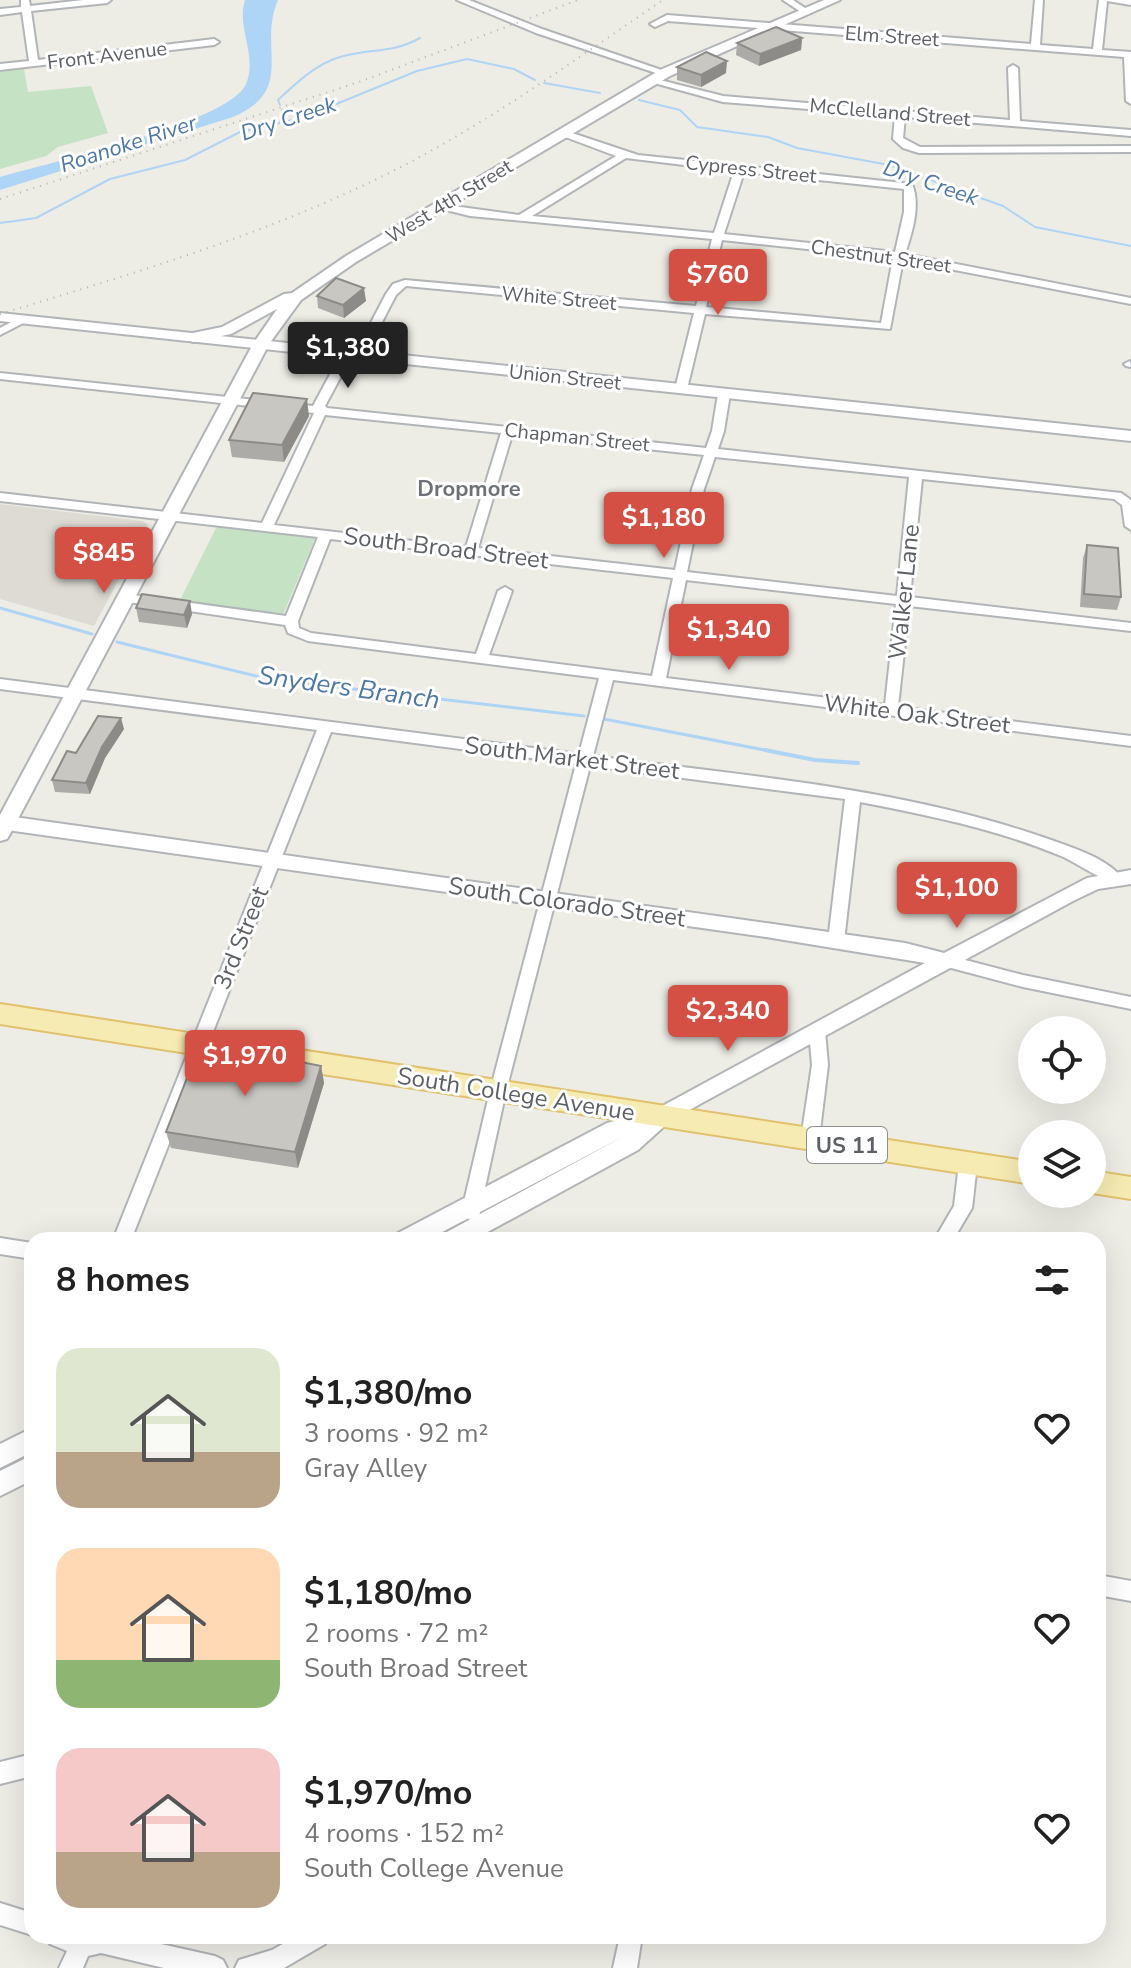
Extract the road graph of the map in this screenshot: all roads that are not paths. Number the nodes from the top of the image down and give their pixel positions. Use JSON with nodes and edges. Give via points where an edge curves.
{"nodes":[{"id":1,"x":107,"y":0,"type":"edge"},
{"id":2,"x":461,"y":0,"type":"edge"},
{"id":3,"x":787,"y":0,"type":"edge"},
{"id":4,"x":834,"y":0,"type":"edge"},
{"id":5,"x":1039,"y":0,"type":"edge"},
{"id":6,"x":1103,"y":0,"type":"edge"},
{"id":7,"x":1111,"y":0,"type":"edge"},
{"id":8,"x":1131,"y":2,"type":"edge"},
{"id":9,"x":25,"y":4,"type":"edge"},
{"id":10,"x":0,"y":12,"type":"edge"},
{"id":11,"x":807,"y":12,"type":"junction"},
{"id":12,"x":655,"y":24,"type":"dead end"},
{"id":13,"x":774,"y":27,"type":"junction"},
{"id":14,"x":214,"y":42,"type":"dead end"},
{"id":15,"x":1035,"y":47,"type":"junction"},
{"id":16,"x":1097,"y":52,"type":"junction"},
{"id":17,"x":1129,"y":54,"type":"edge"},
{"id":18,"x":34,"y":63,"type":"junction"},
{"id":19,"x":0,"y":67,"type":"edge"},
{"id":20,"x":1013,"y":68,"type":"dead end"},
{"id":21,"x":658,"y":77,"type":"junction"},
{"id":22,"x":1131,"y":101,"type":"edge"},
{"id":23,"x":900,"y":113,"type":"junction"},
{"id":24,"x":1015,"y":123,"type":"junction"},
{"id":25,"x":563,"y":133,"type":"junction"},
{"id":26,"x":1131,"y":133,"type":"edge"},
{"id":27,"x":1131,"y":149,"type":"edge"},
{"id":28,"x":624,"y":155,"type":"junction"},
{"id":29,"x":740,"y":168,"type":"junction"},
{"id":30,"x":439,"y":207,"type":"junction"},
{"id":31,"x":521,"y":218,"type":"junction"},
{"id":32,"x":718,"y":237,"type":"junction"},
{"id":33,"x":900,"y":256,"type":"junction"},
{"id":34,"x":305,"y":289,"type":"junction"},
{"id":35,"x":1131,"y":301,"type":"edge"},
{"id":36,"x":702,"y":310,"type":"junction"},
{"id":37,"x":0,"y":317,"type":"edge"},
{"id":38,"x":23,"y":320,"type":"junction"},
{"id":39,"x":0,"y":332,"type":"edge"},
{"id":40,"x":193,"y":337,"type":"junction"},
{"id":41,"x":261,"y":344,"type":"junction"},
{"id":42,"x":354,"y":355,"type":"junction"},
{"id":43,"x":0,"y":376,"type":"edge"},
{"id":44,"x":681,"y":389,"type":"junction"},
{"id":45,"x":724,"y":394,"type":"junction"},
{"id":46,"x":232,"y":399,"type":"junction"},
{"id":47,"x":320,"y":409,"type":"junction"},
{"id":48,"x":508,"y":429,"type":"junction"},
{"id":49,"x":1131,"y":436,"type":"edge"},
{"id":50,"x":710,"y":451,"type":"junction"},
{"id":51,"x":916,"y":474,"type":"junction"},
{"id":52,"x":0,"y":497,"type":"edge"},
{"id":53,"x":170,"y":516,"type":"junction"},
{"id":54,"x":1131,"y":526,"type":"edge"},
{"id":55,"x":267,"y":527,"type":"junction"},
{"id":56,"x":326,"y":533,"type":"junction"},
{"id":57,"x":471,"y":551,"type":"junction"},
{"id":58,"x":680,"y":575,"type":"junction"},
{"id":59,"x":505,"y":591,"type":"dead end"},
{"id":60,"x":126,"y":598,"type":"junction"},
{"id":61,"x":903,"y":601,"type":"junction"},
{"id":62,"x":291,"y":621,"type":"junction"},
{"id":63,"x":1131,"y":627,"type":"edge"},
{"id":64,"x":481,"y":660,"type":"junction"},
{"id":65,"x":607,"y":675,"type":"junction"},
{"id":66,"x":658,"y":682,"type":"junction"},
{"id":67,"x":0,"y":684,"type":"edge"},
{"id":68,"x":75,"y":693,"type":"junction"},
{"id":69,"x":891,"y":711,"type":"junction"},
{"id":70,"x":326,"y":726,"type":"junction"},
{"id":71,"x":1131,"y":741,"type":"edge"},
{"id":72,"x":584,"y":760,"type":"junction"},
{"id":73,"x":853,"y":795,"type":"junction"},
{"id":74,"x":2,"y":826,"type":"edge"},
{"id":75,"x":272,"y":861,"type":"junction"},
{"id":76,"x":1123,"y":878,"type":"edge"},
{"id":77,"x":550,"y":900,"type":"junction"},
{"id":78,"x":836,"y":941,"type":"junction"},
{"id":79,"x":946,"y":961,"type":"junction"},
{"id":80,"x":1131,"y":1003,"type":"edge"},
{"id":81,"x":0,"y":1014,"type":"edge"},
{"id":82,"x":817,"y":1031,"type":"junction"},
{"id":83,"x":198,"y":1045,"type":"junction"},
{"id":84,"x":498,"y":1091,"type":"junction"},
{"id":85,"x":662,"y":1116,"type":"junction"},
{"id":86,"x":810,"y":1139,"type":"junction"},
{"id":87,"x":968,"y":1164,"type":"junction"},
{"id":88,"x":1018,"y":1171,"type":"edge"},
{"id":89,"x":1106,"y":1184,"type":"edge"},
{"id":90,"x":1131,"y":1188,"type":"edge"},
{"id":91,"x":474,"y":1217,"type":"junction"},
{"id":92,"x":125,"y":1232,"type":"edge"},
{"id":93,"x":430,"y":1232,"type":"edge"},
{"id":94,"x":460,"y":1232,"type":"edge"},
{"id":95,"x":949,"y":1232,"type":"edge"},
{"id":96,"x":0,"y":1246,"type":"edge"},
{"id":97,"x":24,"y":1250,"type":"edge"},
{"id":98,"x":24,"y":1444,"type":"edge"},
{"id":99,"x":0,"y":1457,"type":"edge"},
{"id":100,"x":24,"y":1471,"type":"edge"},
{"id":101,"x":0,"y":1484,"type":"edge"},
{"id":102,"x":1106,"y":1586,"type":"edge"},
{"id":103,"x":1131,"y":1591,"type":"edge"},
{"id":104,"x":24,"y":1767,"type":"edge"},
{"id":105,"x":0,"y":1773,"type":"edge"},
{"id":106,"x":0,"y":1914,"type":"edge"},
{"id":107,"x":24,"y":1922,"type":"edge"},
{"id":108,"x":76,"y":1944,"type":"edge"},
{"id":109,"x":91,"y":1944,"type":"edge"},
{"id":110,"x":110,"y":1944,"type":"edge"},
{"id":111,"x":299,"y":1944,"type":"edge"},
{"id":112,"x":630,"y":1944,"type":"edge"},
{"id":113,"x":81,"y":1946,"type":"junction"},
{"id":114,"x":259,"y":1967,"type":"edge"},
{"id":115,"x":71,"y":1968,"type":"edge"},
{"id":116,"x":215,"y":1968,"type":"edge"},
{"id":117,"x":625,"y":1968,"type":"edge"}],
"edges":[{"from":1,"to":9,"type":"street"},
{"from":2,"to":21,"type":"street","name":"McClelland Street"},
{"from":3,"to":11,"type":"street"},
{"from":4,"to":11,"type":"main road","name":"West 4th Street"},
{"from":5,"to":15,"type":"street"},
{"from":6,"to":16,"type":"street"},
{"from":7,"to":8,"type":"street"},
{"from":9,"to":10,"type":"street"},
{"from":9,"to":18,"type":"street"},
{"from":11,"to":13,"type":"main road","name":"West 4th Street"},
{"from":12,"to":13,"type":"street","name":"Elm Street","via":[[667,18]]},
{"from":13,"to":15,"type":"street","name":"Elm Street"},
{"from":13,"to":21,"type":"main road","name":"West 4th Street"},
{"from":14,"to":18,"type":"street","name":"Front Avenue"},
{"from":15,"to":16,"type":"street","name":"Elm Street"},
{"from":16,"to":17,"type":"street","name":"Elm Street"},
{"from":17,"to":22,"type":"street"},
{"from":18,"to":19,"type":"street","name":"Front Avenue"},
{"from":20,"to":24,"type":"street"},
{"from":21,"to":23,"type":"street","name":"McClelland Street","via":[[723,99]]},
{"from":21,"to":25,"type":"main road","name":"West 4th Street"},
{"from":23,"to":24,"type":"street","name":"McClelland Street"},
{"from":23,"to":27,"type":"street","via":[[901,143],[936,152]]},
{"from":24,"to":26,"type":"street","name":"McClelland Street"},
{"from":25,"to":28,"type":"street","name":"Cypress Street"},
{"from":25,"to":30,"type":"main road","name":"West 4th Street"},
{"from":28,"to":29,"type":"street","name":"Cypress Street"},
{"from":28,"to":31,"type":"street"},
{"from":29,"to":32,"type":"street"},
{"from":29,"to":33,"type":"street","name":"Cypress Street","via":[[905,184],[911,192]]},
{"from":30,"to":31,"type":"street","name":"Chestnut Street"},
{"from":30,"to":34,"type":"main road","name":"West 4th Street"},
{"from":31,"to":32,"type":"street","name":"Chestnut Street"},
{"from":32,"to":33,"type":"street","name":"Chestnut Street"},
{"from":32,"to":36,"type":"street"},
{"from":33,"to":35,"type":"street","name":"Chestnut Street"},
{"from":33,"to":36,"type":"street","name":"White Street","via":[[886,327]]},
{"from":34,"to":40,"type":"main road","via":[[226,331]]},
{"from":34,"to":41,"type":"main road","name":"West 4th Street"},
{"from":36,"to":42,"type":"street","name":"White Street","via":[[409,283],[397,286]]},
{"from":36,"to":44,"type":"street"},
{"from":37,"to":38,"type":"street","name":"Union Street"},
{"from":38,"to":39,"type":"street"},
{"from":38,"to":40,"type":"street","name":"Union Street"},
{"from":40,"to":41,"type":"street","name":"Union Street"},
{"from":41,"to":42,"type":"street","name":"Union Street"},
{"from":41,"to":46,"type":"main road","name":"West 4th Street"},
{"from":42,"to":44,"type":"street","name":"Union Street"},
{"from":42,"to":47,"type":"street"},
{"from":43,"to":46,"type":"street","name":"Chapman Street"},
{"from":44,"to":45,"type":"street","name":"Union Street"},
{"from":45,"to":49,"type":"street","name":"Union Street"},
{"from":45,"to":50,"type":"street"},
{"from":46,"to":47,"type":"street","name":"Chapman Street"},
{"from":46,"to":53,"type":"main road","name":"West 4th Street"},
{"from":47,"to":48,"type":"street","name":"Chapman Street"},
{"from":47,"to":55,"type":"street"},
{"from":48,"to":50,"type":"street","name":"Chapman Street"},
{"from":48,"to":57,"type":"street"},
{"from":50,"to":51,"type":"street","name":"Chapman Street"},
{"from":50,"to":58,"type":"street"},
{"from":51,"to":54,"type":"street","name":"Chapman Street","via":[[1117,496],[1128,504]]},
{"from":51,"to":61,"type":"street","name":"Walker Lane"},
{"from":52,"to":53,"type":"street","name":"South Broad Street"},
{"from":53,"to":55,"type":"street","name":"South Broad Street"},
{"from":53,"to":60,"type":"main road","name":"West 4th Street"},
{"from":55,"to":56,"type":"street","name":"South Broad Street"},
{"from":56,"to":57,"type":"street","name":"South Broad Street"},
{"from":56,"to":62,"type":"street"},
{"from":57,"to":58,"type":"street","name":"South Broad Street"},
{"from":58,"to":61,"type":"street","name":"South Broad Street"},
{"from":58,"to":66,"type":"street"},
{"from":59,"to":64,"type":"street"},
{"from":60,"to":62,"type":"street"},
{"from":60,"to":68,"type":"main road","name":"West 4th Street"},
{"from":61,"to":63,"type":"street","name":"South Broad Street"},
{"from":61,"to":69,"type":"street","name":"Walker Lane"},
{"from":62,"to":64,"type":"street","name":"White Oak Street","via":[[296,633],[322,640]]},
{"from":64,"to":65,"type":"street","name":"White Oak Street"},
{"from":65,"to":66,"type":"street","name":"White Oak Street"},
{"from":65,"to":72,"type":"street"},
{"from":66,"to":69,"type":"street","name":"White Oak Street"},
{"from":67,"to":68,"type":"street","name":"South Market Street"},
{"from":68,"to":70,"type":"street","name":"South Market Street"},
{"from":68,"to":74,"type":"main road","name":"West 4th Street"},
{"from":69,"to":71,"type":"street","name":"White Oak Street"},
{"from":70,"to":72,"type":"street","name":"South Market Street"},
{"from":70,"to":75,"type":"street","name":"3rd Street"},
{"from":72,"to":73,"type":"street","name":"South Market Street"},
{"from":72,"to":77,"type":"street"},
{"from":73,"to":76,"type":"street","name":"South Market Street","via":[[1081,856]]},
{"from":73,"to":78,"type":"street"},
{"from":74,"to":75,"type":"street","name":"South Colorado Street"},
{"from":75,"to":77,"type":"street","name":"South Colorado Street"},
{"from":75,"to":83,"type":"street","name":"3rd Street"},
{"from":76,"to":79,"type":"street","via":[[1066,896]]},
{"from":77,"to":78,"type":"street","name":"South Colorado Street"},
{"from":77,"to":84,"type":"street"},
{"from":78,"to":79,"type":"street","name":"South Colorado Street"},
{"from":79,"to":80,"type":"street","name":"South Colorado Street"},
{"from":79,"to":82,"type":"street"},
{"from":81,"to":83,"type":"main road","name":"South College Avenue","number":"US 11"},
{"from":82,"to":85,"type":"street"},
{"from":82,"to":86,"type":"street","via":[[820,1065]]},
{"from":83,"to":84,"type":"main road","name":"South College Avenue","number":"US 11"},
{"from":83,"to":92,"type":"street","name":"3rd Street"},
{"from":84,"to":85,"type":"main road","name":"South College Avenue","number":"US 11"},
{"from":84,"to":91,"type":"street"},
{"from":85,"to":86,"type":"main road","name":"South College Avenue","number":"US 11"},
{"from":85,"to":91,"type":"street","via":[[615,1129]]},
{"from":86,"to":87,"type":"main road","name":"South College Avenue","number":"US 11"},
{"from":87,"to":88,"type":"main road","name":"South College Avenue","number":"US 11"},
{"from":87,"to":95,"type":"street","via":[[965,1198]]},
{"from":89,"to":90,"type":"main road"},
{"from":91,"to":93,"type":"street"},
{"from":91,"to":94,"type":"street"},
{"from":96,"to":97,"type":"street"},
{"from":98,"to":99,"type":"street"},
{"from":100,"to":101,"type":"street"},
{"from":102,"to":103,"type":"street"},
{"from":104,"to":105,"type":"street"},
{"from":106,"to":107,"type":"street"},
{"from":108,"to":113,"type":"street"},
{"from":109,"to":113,"type":"street"},
{"from":110,"to":116,"type":"street"},
{"from":111,"to":114,"type":"street"},
{"from":112,"to":117,"type":"street"},
{"from":113,"to":115,"type":"street"}]}
